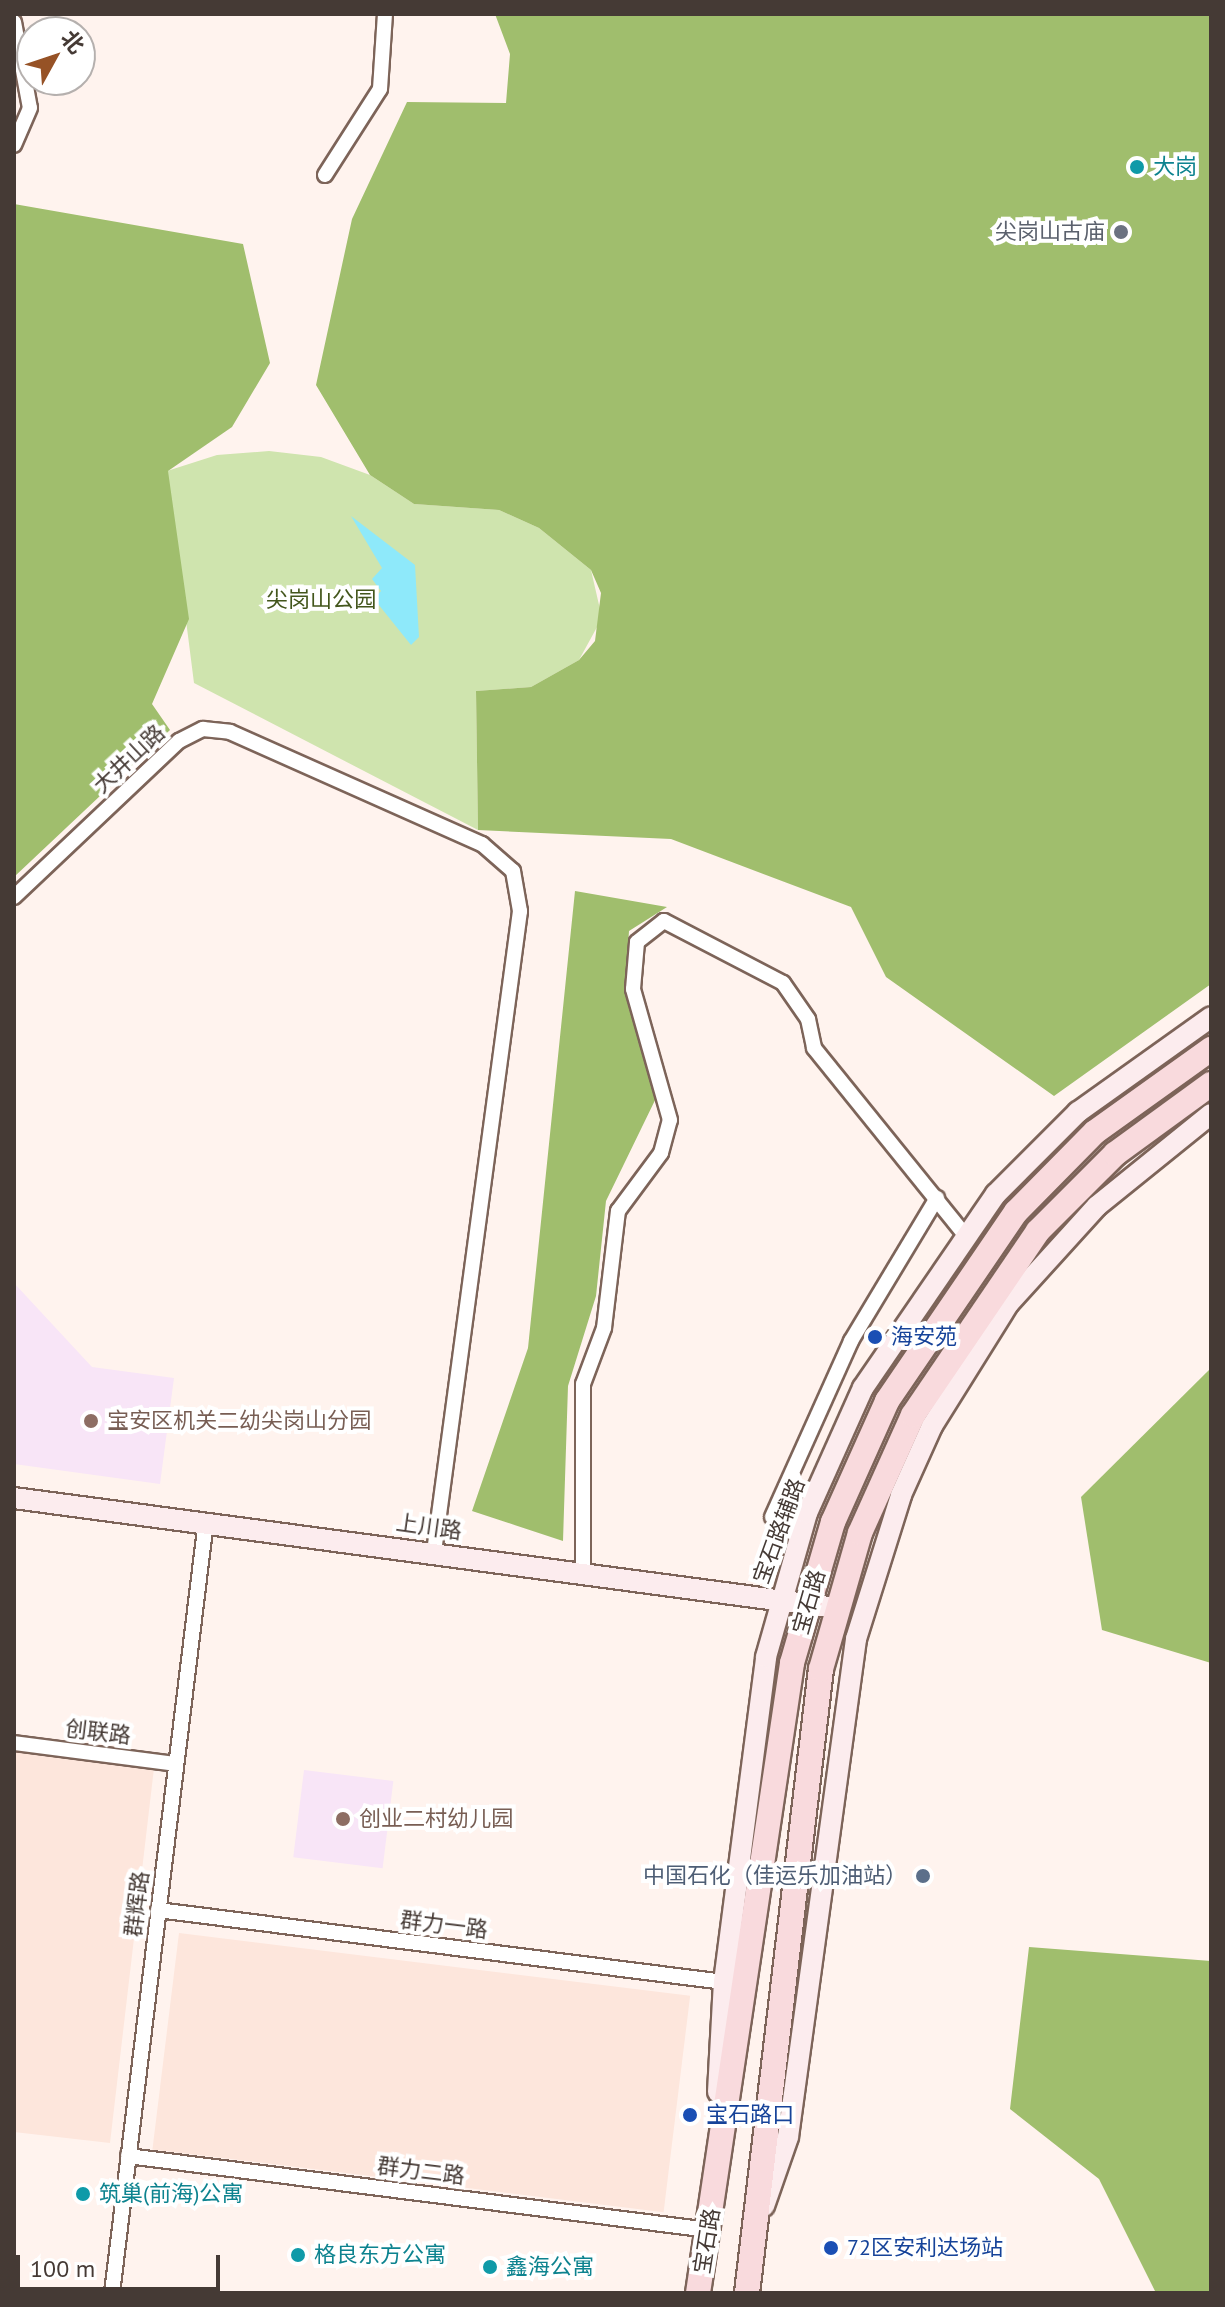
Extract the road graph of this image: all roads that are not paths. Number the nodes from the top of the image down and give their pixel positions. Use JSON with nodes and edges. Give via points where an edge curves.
{"nodes":[{"id":1,"x":385,"y":14,"type":"edge"},
{"id":2,"x":14,"y":22,"type":"edge"},
{"id":3,"x":14,"y":145,"type":"edge"},
{"id":4,"x":325,"y":175,"type":"dead end"},
{"id":5,"x":14,"y":897,"type":"edge"},
{"id":6,"x":1211,"y":1017,"type":"edge"},
{"id":7,"x":1211,"y":1049,"type":"edge"},
{"id":8,"x":1211,"y":1084,"type":"edge"},
{"id":9,"x":1211,"y":1114,"type":"edge"},
{"id":10,"x":937,"y":1198,"type":"junction"},
{"id":11,"x":965,"y":1235,"type":"junction"},
{"id":12,"x":14,"y":1498,"type":"edge"},
{"id":13,"x":772,"y":1517,"type":"dead end"},
{"id":14,"x":206,"y":1521,"type":"junction"},
{"id":15,"x":434,"y":1552,"type":"junction"},
{"id":16,"x":583,"y":1572,"type":"junction"},
{"id":17,"x":780,"y":1599,"type":"junction"},
{"id":18,"x":807,"y":1603,"type":"junction"},
{"id":19,"x":836,"y":1608,"type":"junction"},
{"id":20,"x":14,"y":1743,"type":"edge"},
{"id":21,"x":176,"y":1764,"type":"junction"},
{"id":22,"x":158,"y":1910,"type":"junction"},
{"id":23,"x":724,"y":1982,"type":"junction"},
{"id":24,"x":128,"y":2156,"type":"junction"},
{"id":25,"x":710,"y":2220,"type":"junction"},
{"id":26,"x":757,"y":2225,"type":"junction"},
{"id":27,"x":750,"y":2287,"type":"edge"},
{"id":28,"x":112,"y":2293,"type":"edge"},
{"id":29,"x":698,"y":2293,"type":"edge"}],
"edges":[{"from":1,"to":4,"type":"street","via":[[380,89]]},
{"from":2,"to":3,"type":"street","via":[[30,108]]},
{"from":5,"to":15,"type":"street","name":"大井山路","via":[[190,733],[230,732],[494,851],[513,871],[521,897]]},
{"from":6,"to":11,"type":"main road","name":"宝石路辅路","via":[[1078,1112]]},
{"from":7,"to":18,"type":"main road","name":"宝石路","via":[[1095,1132],[1016,1212],[948,1303],[887,1401],[833,1522]]},
{"from":8,"to":19,"type":"main road","name":"宝石路","via":[[1115,1154],[1038,1231],[972,1320],[913,1415]]},
{"from":9,"to":26,"type":"main road","via":[[1097,1206],[1009,1303],[932,1426],[901,1495],[856,1639],[788,2137]]},
{"from":10,"to":11,"type":"street"},
{"from":10,"to":13,"type":"street","via":[[851,1341]]},
{"from":10,"to":16,"type":"street","via":[[814,1048],[808,1019],[783,983],[664,921],[637,942],[633,989],[670,1120],[661,1153],[618,1211],[604,1328],[583,1384]]},
{"from":11,"to":17,"type":"main road","name":"宝石路辅路","via":[[863,1388],[807,1513]]},
{"from":12,"to":14,"type":"main road","name":"上川路"},
{"from":14,"to":15,"type":"main road","name":"上川路"},
{"from":14,"to":21,"type":"street","name":"群辉路"},
{"from":15,"to":16,"type":"main road","name":"上川路"},
{"from":16,"to":17,"type":"main road","name":"上川路"},
{"from":17,"to":18,"type":"main road","name":"上川路"},
{"from":17,"to":23,"type":"main road","name":"宝石路辅路"},
{"from":18,"to":19,"type":"main road","name":"上川路"},
{"from":18,"to":25,"type":"main road","name":"宝石路"},
{"from":19,"to":26,"type":"main road","name":"宝石路","via":[[821,1669]]},
{"from":20,"to":21,"type":"street","name":"创联路"},
{"from":21,"to":22,"type":"street","name":"群辉路"},
{"from":22,"to":23,"type":"street","name":"群力一路"},
{"from":22,"to":24,"type":"street","name":"群辉路"},
{"from":23,"to":25,"type":"main road","name":"宝石路辅路"},
{"from":24,"to":25,"type":"street","name":"群力二路"},
{"from":24,"to":28,"type":"street","name":"群辉路"},
{"from":25,"to":29,"type":"main road","name":"宝石路"},
{"from":26,"to":27,"type":"main road","name":"宝石路"}]}
